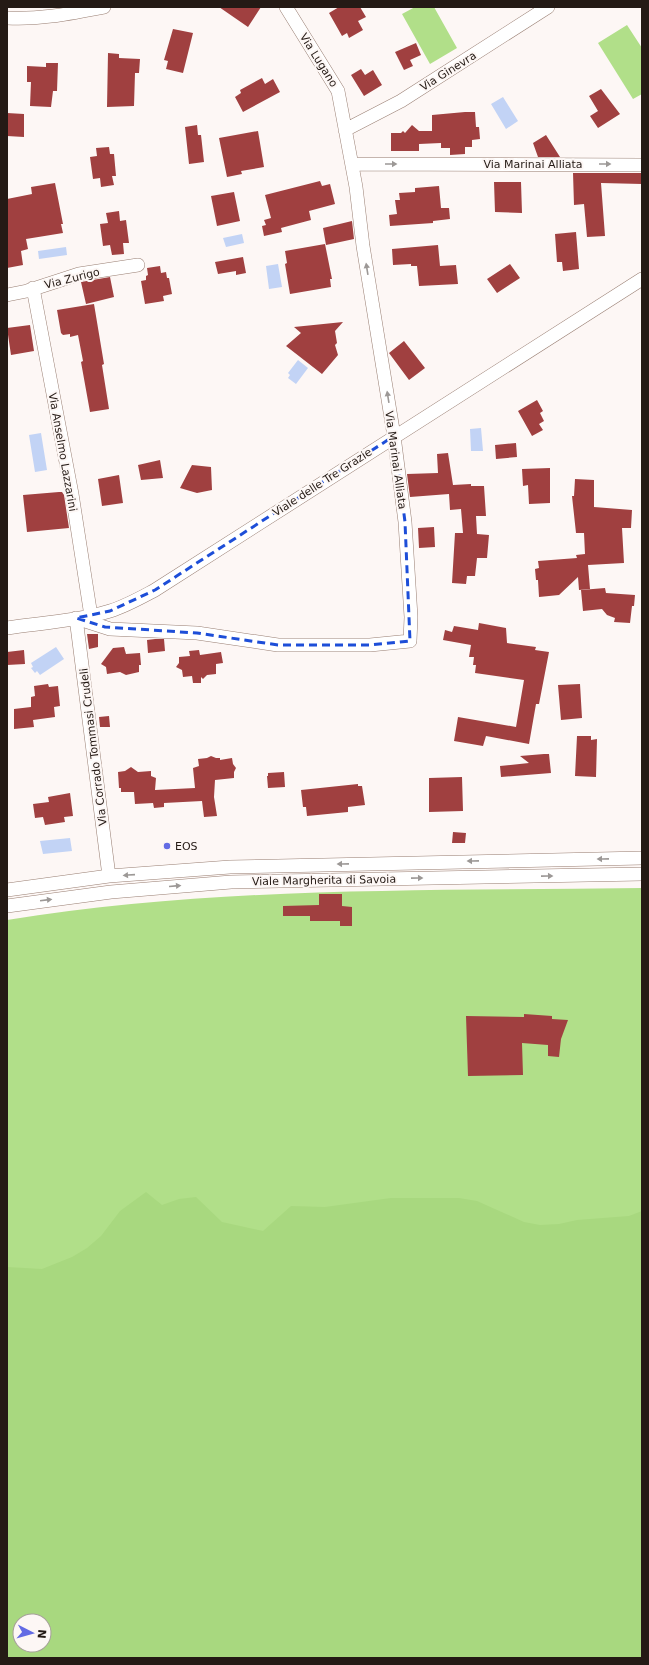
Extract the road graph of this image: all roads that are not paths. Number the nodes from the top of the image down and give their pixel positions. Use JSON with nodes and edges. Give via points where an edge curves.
{"nodes":[{"id":1,"x":104,"y":7,"type":"edge"},
{"id":2,"x":286,"y":7,"type":"edge"},
{"id":3,"x":548,"y":7,"type":"edge"},
{"id":4,"x":7,"y":18,"type":"edge"},
{"id":5,"x":345,"y":130,"type":"junction"},
{"id":6,"x":352,"y":164,"type":"junction"},
{"id":7,"x":642,"y":165,"type":"edge"},
{"id":8,"x":138,"y":265,"type":"dead end"},
{"id":9,"x":642,"y":279,"type":"edge"},
{"id":10,"x":33,"y":288,"type":"junction"},
{"id":11,"x":7,"y":295,"type":"edge"},
{"id":12,"x":394,"y":436,"type":"junction"},
{"id":13,"x":91,"y":616,"type":"junction"},
{"id":14,"x":76,"y":618,"type":"junction"},
{"id":15,"x":7,"y":628,"type":"edge"},
{"id":16,"x":642,"y":858,"type":"edge"},
{"id":17,"x":642,"y":874,"type":"edge"},
{"id":18,"x":109,"y":876,"type":"junction"},
{"id":19,"x":7,"y":890,"type":"edge"},
{"id":20,"x":7,"y":906,"type":"edge"}],
"edges":[{"from":1,"to":4,"type":"street","via":[[22,19]]},
{"from":2,"to":5,"type":"street","name":"Via Lugano","via":[[338,91]]},
{"from":3,"to":5,"type":"street","name":"Via Ginevra","via":[[401,101]]},
{"from":5,"to":6,"type":"street","name":"Via Lugano"},
{"from":6,"to":7,"type":"street","name":"Via Marinai Alliata","one_way":true},
{"from":12,"to":6,"type":"street","name":"Via Marinai Alliata","one_way":true},
{"from":8,"to":10,"type":"street","name":"Via Zurigo","via":[[79,274]]},
{"from":9,"to":12,"type":"street","name":"Viale delle Tre Grazie"},
{"from":10,"to":11,"type":"street","name":"Via Zurigo"},
{"from":10,"to":13,"type":"street","name":"Via Anselmo Lazzarini","via":[[72,494]]},
{"from":12,"to":13,"type":"street","name":"Viale delle Tre Grazie","via":[[155,590],[126,605]]},
{"from":12,"to":14,"type":"street","name":"Via Marinai Alliata","via":[[405,522],[411,616],[410,641],[370,645],[278,645],[197,633],[110,629]]},
{"from":13,"to":14,"type":"street","name":"Viale delle Tre Grazie"},
{"from":14,"to":15,"type":"street","name":"Via Marinai Alliata"},
{"from":14,"to":18,"type":"street","name":"Via Corrado Tommasi Crudeli"},
{"from":16,"to":18,"type":"street","name":"Viale Margherita di Savoia","one_way":true,"via":[[230,867]]},
{"from":20,"to":17,"type":"street","name":"Viale Margherita di Savoia","one_way":true,"via":[[110,892],[231,882]]},
{"from":18,"to":19,"type":"street","name":"Viale Margherita di Savoia"}]}
